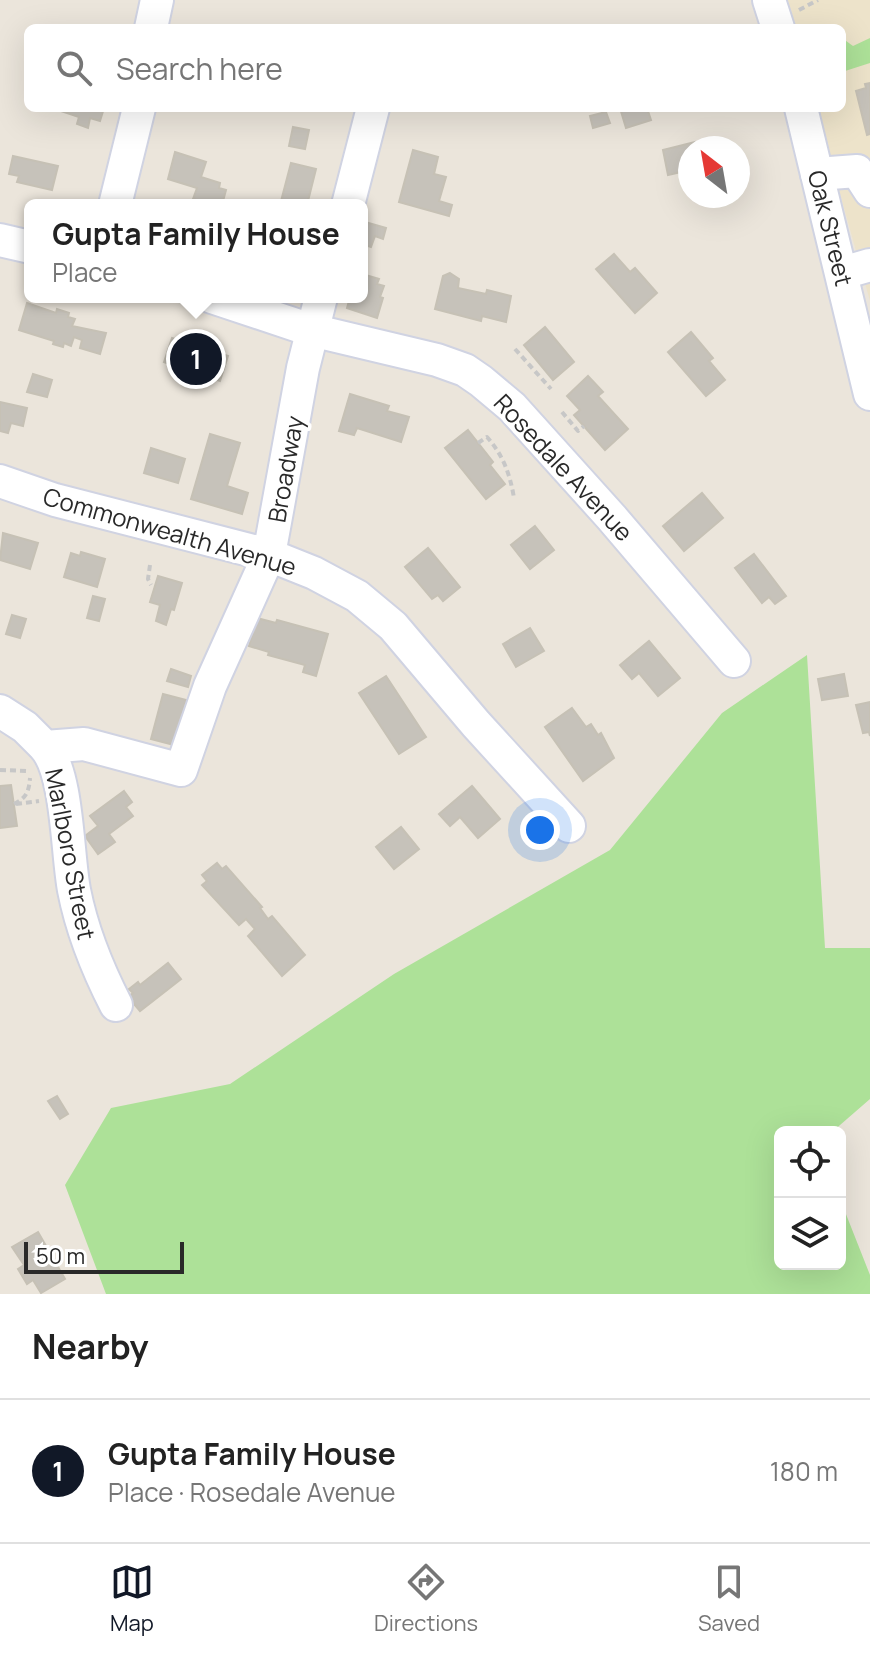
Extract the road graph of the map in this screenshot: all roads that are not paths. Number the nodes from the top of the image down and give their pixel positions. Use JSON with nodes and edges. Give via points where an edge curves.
{"nodes":[{"id":1,"x":157,"y":0,"type":"edge"},
{"id":2,"x":152,"y":24,"type":"edge"},
{"id":3,"x":138,"y":112,"type":"edge"},
{"id":4,"x":372,"y":112,"type":"edge"},
{"id":5,"x":802,"y":112,"type":"edge"},
{"id":6,"x":817,"y":174,"type":"junction"},
{"id":7,"x":866,"y":177,"type":"edge"},
{"id":8,"x":116,"y":199,"type":"edge"},
{"id":9,"x":350,"y":199,"type":"edge"},
{"id":10,"x":0,"y":240,"type":"edge"},
{"id":11,"x":24,"y":246,"type":"edge"},
{"id":12,"x":856,"y":269,"type":"edge"},
{"id":13,"x":230,"y":303,"type":"edge"},
{"id":14,"x":319,"y":303,"type":"edge"},
{"id":15,"x":311,"y":330,"type":"junction"},
{"id":16,"x":870,"y":394,"type":"edge"},
{"id":17,"x":0,"y":481,"type":"edge"},
{"id":18,"x":269,"y":555,"type":"junction"},
{"id":19,"x":734,"y":661,"type":"dead end"},
{"id":20,"x":0,"y":711,"type":"edge"},
{"id":21,"x":45,"y":747,"type":"junction"},
{"id":22,"x":569,"y":826,"type":"dead end"},
{"id":23,"x":116,"y":1005,"type":"dead end"}],
"edges":[{"from":1,"to":2,"type":"street"},
{"from":3,"to":8,"type":"street"},
{"from":4,"to":9,"type":"street"},
{"from":5,"to":6,"type":"street","name":"Oak Street"},
{"from":6,"to":7,"type":"street"},
{"from":6,"to":12,"type":"street","name":"Oak Street"},
{"from":10,"to":11,"type":"street"},
{"from":12,"to":16,"type":"street","name":"Oak Street"},
{"from":13,"to":15,"type":"street","name":"Rosedale Avenue"},
{"from":14,"to":15,"type":"street","name":"Broadway"},
{"from":15,"to":18,"type":"street","name":"Broadway"},
{"from":15,"to":19,"type":"street","name":"Rosedale Avenue","via":[[437,360],[481,381],[519,414]]},
{"from":17,"to":18,"type":"street","name":"Commonwealth Avenue"},
{"from":18,"to":21,"type":"street","name":"Broadway","via":[[210,686],[181,770],[84,744]]},
{"from":18,"to":22,"type":"street","name":"Commonwealth Avenue","via":[[314,573],[376,610]]},
{"from":20,"to":21,"type":"street"},
{"from":21,"to":23,"type":"street","name":"Marlboro Street","via":[[56,770],[85,934]]}]}
